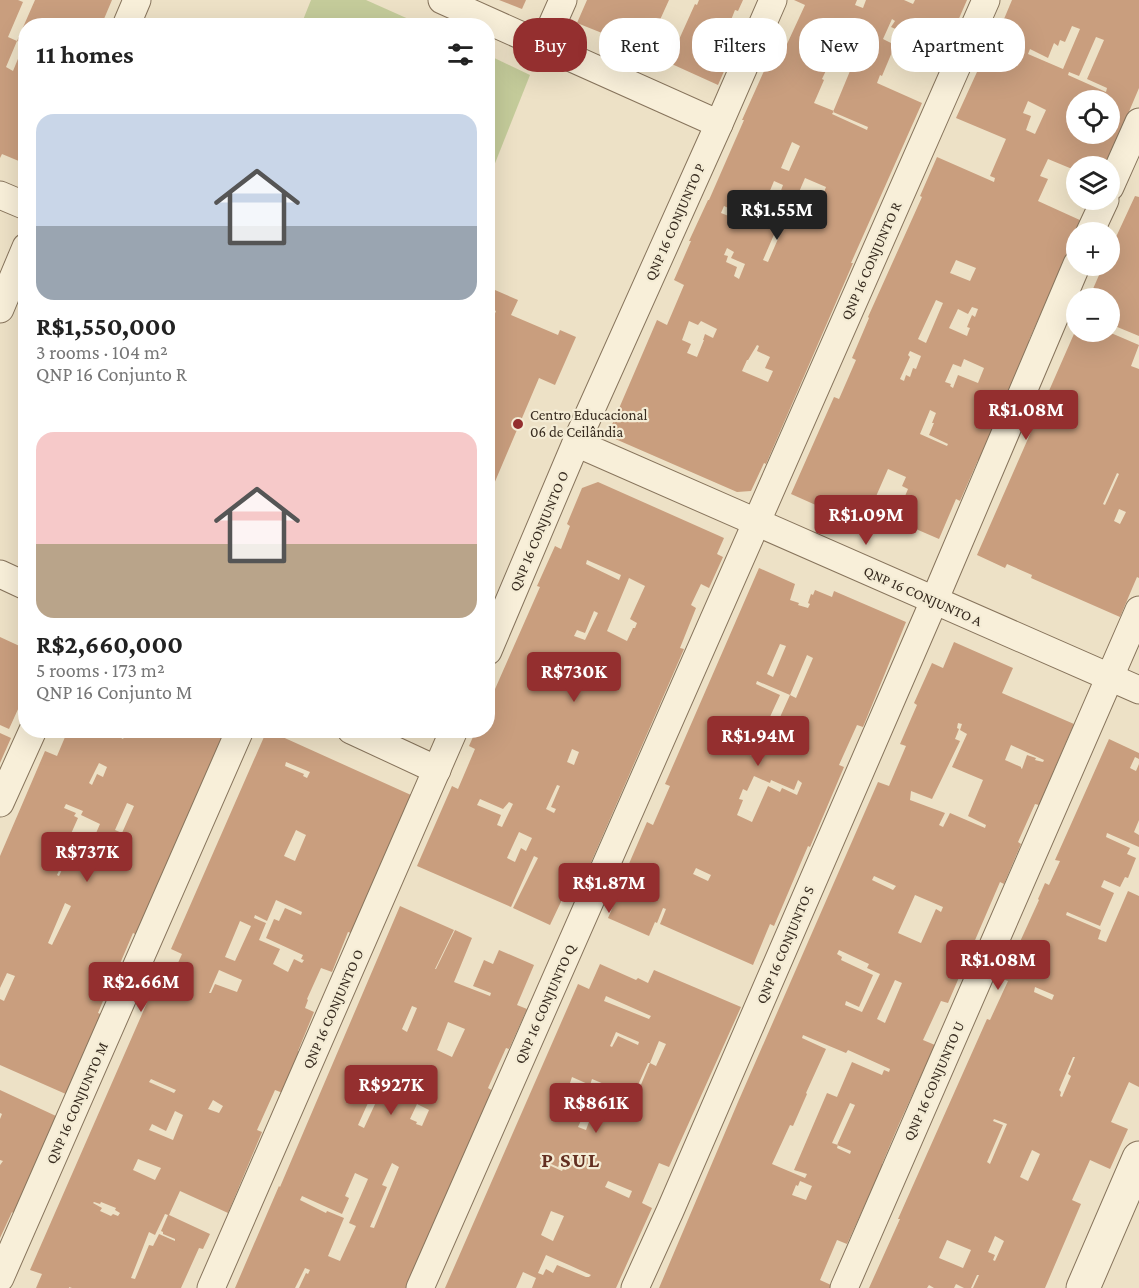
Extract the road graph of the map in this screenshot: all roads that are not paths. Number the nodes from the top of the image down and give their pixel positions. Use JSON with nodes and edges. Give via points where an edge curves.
{"nodes":[{"id":1,"x":137,"y":0,"type":"edge"},
{"id":2,"x":442,"y":0,"type":"edge"},
{"id":3,"x":563,"y":0,"type":"edge"},
{"id":4,"x":773,"y":0,"type":"edge"},
{"id":5,"x":986,"y":0,"type":"edge"},
{"id":6,"x":129,"y":18,"type":"edge"},
{"id":7,"x":482,"y":18,"type":"edge"},
{"id":8,"x":555,"y":18,"type":"edge"},
{"id":9,"x":495,"y":24,"type":"edge"},
{"id":10,"x":513,"y":32,"type":"edge"},
{"id":11,"x":587,"y":65,"type":"edge"},
{"id":12,"x":1139,"y":122,"type":"edge"},
{"id":13,"x":720,"y":124,"type":"junction"},
{"id":14,"x":1120,"y":165,"type":"edge"},
{"id":15,"x":0,"y":195,"type":"edge"},
{"id":16,"x":18,"y":203,"type":"edge"},
{"id":17,"x":18,"y":266,"type":"edge"},
{"id":18,"x":1072,"y":276,"type":"edge"},
{"id":19,"x":0,"y":309,"type":"edge"},
{"id":20,"x":576,"y":443,"type":"junction"},
{"id":21,"x":756,"y":522,"type":"junction"},
{"id":22,"x":0,"y":574,"type":"edge"},
{"id":23,"x":18,"y":582,"type":"edge"},
{"id":24,"x":934,"y":601,"type":"junction"},
{"id":25,"x":1139,"y":610,"type":"edge"},
{"id":26,"x":495,"y":634,"type":"edge"},
{"id":27,"x":1110,"y":676,"type":"junction"},
{"id":28,"x":1139,"y":690,"type":"edge"},
{"id":29,"x":29,"y":738,"type":"edge"},
{"id":30,"x":236,"y":738,"type":"edge"},
{"id":31,"x":368,"y":738,"type":"edge"},
{"id":32,"x":451,"y":738,"type":"edge"},
{"id":33,"x":437,"y":770,"type":"junction"},
{"id":34,"x":0,"y":803,"type":"edge"},
{"id":35,"x":1139,"y":1158,"type":"edge"},
{"id":36,"x":1128,"y":1203,"type":"edge"},
{"id":37,"x":0,"y":1278,"type":"edge"},
{"id":38,"x":211,"y":1288,"type":"edge"},
{"id":39,"x":420,"y":1288,"type":"edge"},
{"id":40,"x":635,"y":1288,"type":"edge"},
{"id":41,"x":844,"y":1288,"type":"edge"},
{"id":42,"x":1083,"y":1288,"type":"edge"}],
"edges":[{"from":1,"to":6,"type":"street"},
{"from":2,"to":7,"type":"street"},
{"from":3,"to":8,"type":"street"},
{"from":4,"to":13,"type":"street","name":"QNP 16 CONJUNTO P"},
{"from":5,"to":21,"type":"street","name":"QNP 16 CONJUNTO R"},
{"from":9,"to":10,"type":"street"},
{"from":11,"to":13,"type":"street"},
{"from":12,"to":14,"type":"street"},
{"from":13,"to":20,"type":"street","name":"QNP 16 CONJUNTO P"},
{"from":15,"to":16,"type":"street"},
{"from":17,"to":19,"type":"street"},
{"from":18,"to":24,"type":"street","name":"QNP 16 CONJUNTO S"},
{"from":20,"to":21,"type":"street","name":"QNP 16 CONJUNTO A"},
{"from":20,"to":26,"type":"street","name":"QNP 16 CONJUNTO O"},
{"from":21,"to":24,"type":"street","name":"QNP 16 CONJUNTO A"},
{"from":21,"to":39,"type":"street","name":"QNP 16 CONJUNTO Q"},
{"from":22,"to":23,"type":"street"},
{"from":24,"to":27,"type":"street","name":"QNP 16 CONJUNTO A"},
{"from":24,"to":40,"type":"street","name":"QNP 16 CONJUNTO S"},
{"from":25,"to":27,"type":"street","name":"QNP 16 CONJUNTO U"},
{"from":27,"to":28,"type":"street","name":"QNP 16 CONJUNTO A"},
{"from":27,"to":41,"type":"street","name":"QNP 16 CONJUNTO U"},
{"from":29,"to":34,"type":"street"},
{"from":30,"to":37,"type":"street","name":"QNP 16 CONJUNTO M"},
{"from":31,"to":33,"type":"street"},
{"from":32,"to":33,"type":"street","name":"QNP 16 CONJUNTO O"},
{"from":33,"to":38,"type":"street","name":"QNP 16 CONJUNTO O"},
{"from":35,"to":36,"type":"street"},
{"from":36,"to":42,"type":"street"}]}
